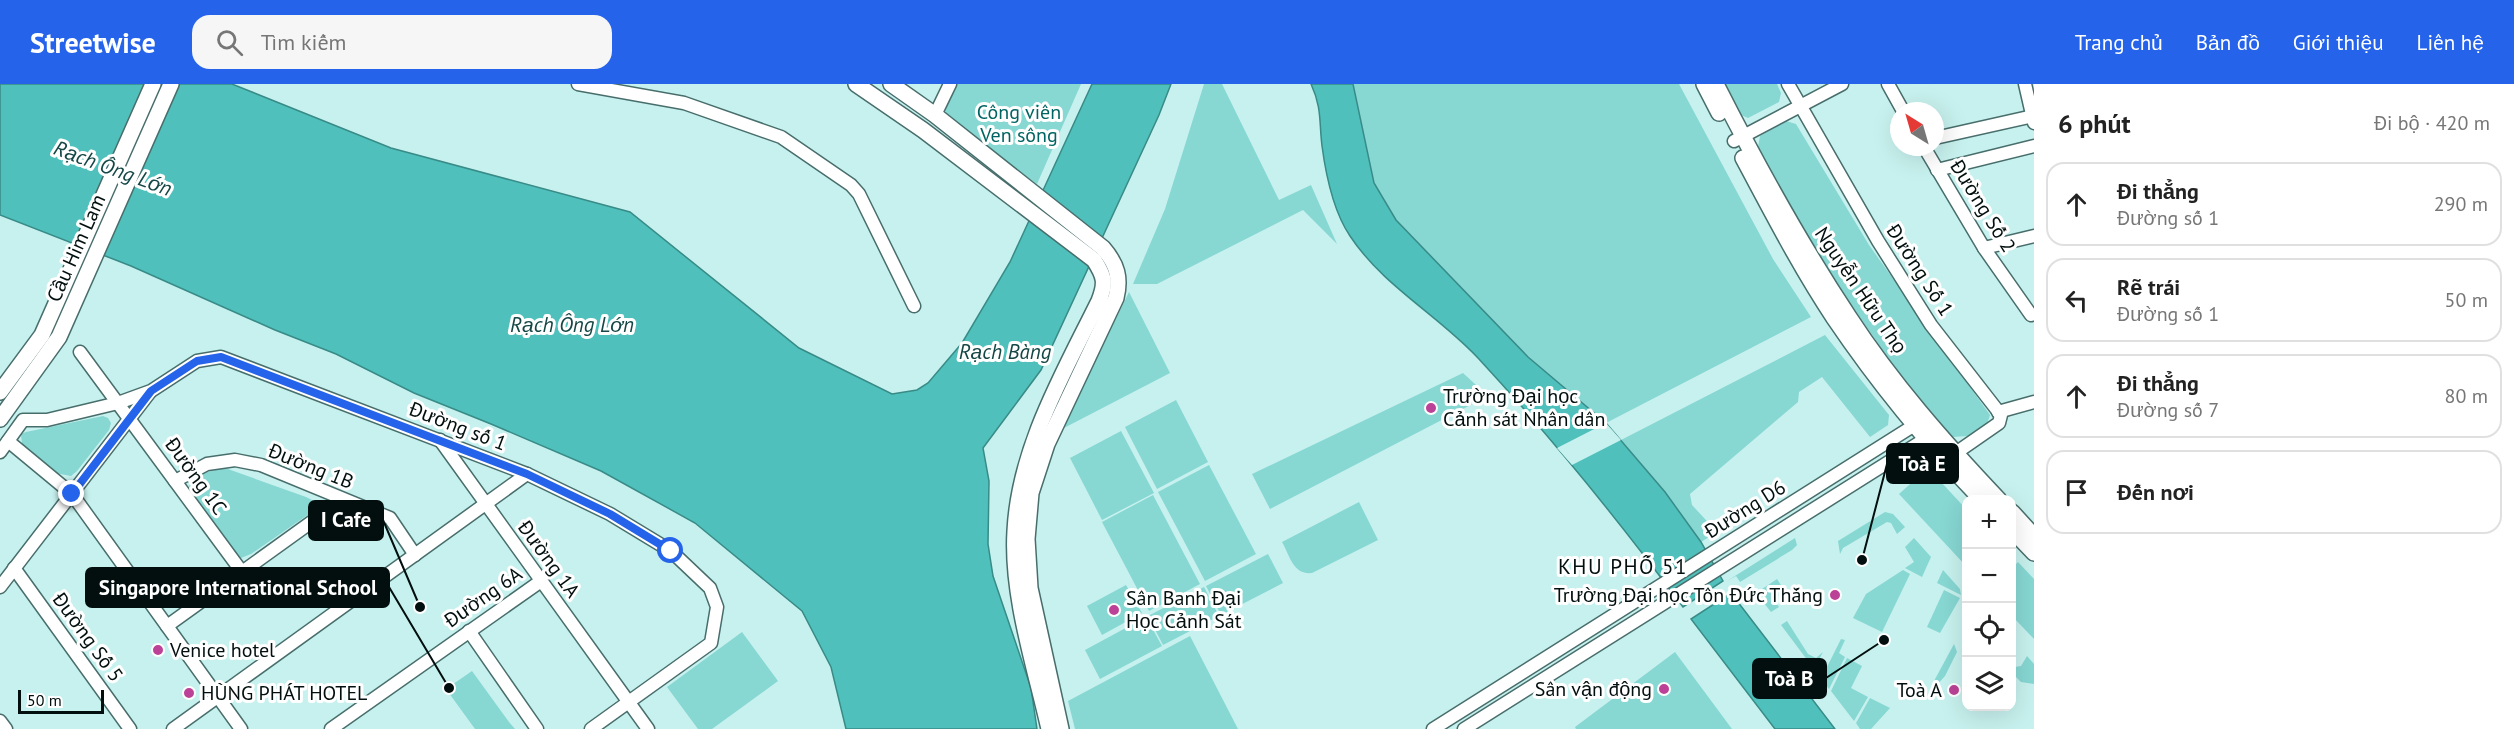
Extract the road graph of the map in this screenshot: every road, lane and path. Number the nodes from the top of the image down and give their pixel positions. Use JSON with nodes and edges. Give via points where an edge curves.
{"nodes":[{"id":1,"x":153,"y":84,"type":"edge"},
{"id":2,"x":171,"y":84,"type":"edge"},
{"id":3,"x":578,"y":84,"type":"edge"},
{"id":4,"x":856,"y":84,"type":"edge"},
{"id":5,"x":891,"y":84,"type":"edge"},
{"id":6,"x":950,"y":84,"type":"edge"},
{"id":7,"x":1704,"y":84,"type":"edge"},
{"id":8,"x":1716,"y":84,"type":"edge"},
{"id":9,"x":1788,"y":84,"type":"edge"},
{"id":10,"x":1842,"y":84,"type":"edge"},
{"id":11,"x":1888,"y":84,"type":"edge"},
{"id":12,"x":2025,"y":84,"type":"edge"},
{"id":13,"x":1899,"y":102,"type":"edge"},
{"id":14,"x":1800,"y":107,"type":"junction"},
{"id":15,"x":935,"y":115,"type":"junction"},
{"id":16,"x":2033,"y":120,"type":"edge"},
{"id":17,"x":1944,"y":136,"type":"edge"},
{"id":18,"x":1738,"y":138,"type":"junction"},
{"id":19,"x":2034,"y":146,"type":"edge"},
{"id":20,"x":1929,"y":156,"type":"edge"},
{"id":21,"x":1937,"y":170,"type":"junction"},
{"id":22,"x":2034,"y":236,"type":"edge"},
{"id":23,"x":1983,"y":248,"type":"junction"},
{"id":24,"x":914,"y":306,"type":"dead end"},
{"id":25,"x":2031,"y":315,"type":"dead end"},
{"id":26,"x":80,"y":352,"type":"dead end"},
{"id":27,"x":1067,"y":382,"type":"junction"},
{"id":28,"x":151,"y":391,"type":"junction"},
{"id":29,"x":0,"y":392,"type":"edge"},
{"id":30,"x":2034,"y":402,"type":"edge"},
{"id":31,"x":118,"y":403,"type":"junction"},
{"id":32,"x":1998,"y":412,"type":"junction"},
{"id":33,"x":0,"y":419,"type":"edge"},
{"id":34,"x":129,"y":419,"type":"junction"},
{"id":35,"x":1920,"y":422,"type":"junction"},
{"id":36,"x":1930,"y":435,"type":"junction"},
{"id":37,"x":439,"y":439,"type":"junction"},
{"id":38,"x":3,"y":448,"type":"edge"},
{"id":39,"x":1950,"y":457,"type":"junction"},
{"id":40,"x":527,"y":474,"type":"junction"},
{"id":41,"x":175,"y":481,"type":"junction"},
{"id":42,"x":72,"y":494,"type":"junction"},
{"id":43,"x":1978,"y":495,"type":"edge"},
{"id":44,"x":1993,"y":495,"type":"edge"},
{"id":45,"x":342,"y":500,"type":"junction"},
{"id":46,"x":486,"y":504,"type":"junction"},
{"id":47,"x":2016,"y":516,"type":"edge"},
{"id":48,"x":2016,"y":534,"type":"edge"},
{"id":49,"x":2034,"y":536,"type":"edge"},
{"id":50,"x":2034,"y":553,"type":"edge"},
{"id":51,"x":415,"y":555,"type":"junction"},
{"id":52,"x":14,"y":568,"type":"junction"},
{"id":53,"x":242,"y":572,"type":"junction"},
{"id":54,"x":541,"y":581,"type":"junction"},
{"id":55,"x":0,"y":587,"type":"edge"},
{"id":56,"x":1638,"y":600,"type":"junction"},
{"id":57,"x":1646,"y":614,"type":"junction"},
{"id":58,"x":167,"y":626,"type":"junction"},
{"id":59,"x":469,"y":631,"type":"junction"},
{"id":60,"x":218,"y":697,"type":"junction"},
{"id":61,"x":628,"y":702,"type":"junction"},
{"id":62,"x":0,"y":721,"type":"edge"},
{"id":63,"x":6,"y":729,"type":"edge"},
{"id":64,"x":130,"y":729,"type":"edge"},
{"id":65,"x":173,"y":729,"type":"edge"},
{"id":66,"x":240,"y":729,"type":"edge"},
{"id":67,"x":331,"y":729,"type":"edge"},
{"id":68,"x":537,"y":729,"type":"edge"},
{"id":69,"x":591,"y":729,"type":"edge"},
{"id":70,"x":648,"y":729,"type":"edge"},
{"id":71,"x":1049,"y":729,"type":"edge"},
{"id":72,"x":1061,"y":729,"type":"edge"},
{"id":73,"x":1433,"y":729,"type":"edge"},
{"id":74,"x":1464,"y":729,"type":"edge"}],
"edges":[{"from":1,"to":29,"type":"main road","name":"Cầu Him Lam","via":[[42,335]]},
{"from":2,"to":33,"type":"main road","name":"Cầu Him Lam","via":[[59,337]]},
{"from":3,"to":24,"type":"street","via":[[684,103],[781,137],[859,194]]},
{"from":4,"to":27,"type":"main road","via":[[1094,260],[1103,274],[1103,288]]},
{"from":5,"to":15,"type":"main road"},
{"from":6,"to":15,"type":"street"},
{"from":7,"to":18,"type":"main road","name":"Nguyễn Hữu Thọ"},
{"from":8,"to":18,"type":"main road","name":"Nguyễn Hữu Thọ"},
{"from":9,"to":14,"type":"street","name":"Đường Số 1"},
{"from":10,"to":14,"type":"street"},
{"from":11,"to":13,"type":"street"},
{"from":12,"to":16,"type":"street"},
{"from":14,"to":18,"type":"street"},
{"from":14,"to":32,"type":"street","name":"Đường Số 1","via":[[1931,325]]},
{"from":15,"to":27,"type":"main road","via":[[1113,260],[1119,285],[1116,298]]},
{"from":16,"to":17,"type":"street"},
{"from":18,"to":35,"type":"main road","name":"Nguyễn Hữu Thọ","via":[[1802,265],[1833,317]]},
{"from":19,"to":21,"type":"street"},
{"from":20,"to":21,"type":"street","name":"Đường Số 2"},
{"from":21,"to":23,"type":"street","name":"Đường Số 2"},
{"from":22,"to":23,"type":"street"},
{"from":23,"to":25,"type":"street","name":"Đường Số 2"},
{"from":26,"to":31,"type":"street","name":"Đường 1C"},
{"from":27,"to":71,"type":"main road","via":[[1028,458],[1015,531],[1020,600]]},
{"from":27,"to":72,"type":"main road","via":[[1037,468],[1027,539],[1030,588]]},
{"from":28,"to":31,"type":"street","name":"Đường số 1"},
{"from":28,"to":34,"type":"street"},
{"from":28,"to":37,"type":"street","name":"Đường số 1","via":[[197,361],[221,357]]},
{"from":30,"to":32,"type":"street"},
{"from":31,"to":34,"type":"street","name":"Đường 1C"},
{"from":31,"to":38,"type":"street","name":"Đường số 1","via":[[48,420],[23,420]]},
{"from":32,"to":39,"type":"street","via":[[1999,423]]},
{"from":34,"to":41,"type":"street","name":"Đường 1C"},
{"from":34,"to":42,"type":"street"},
{"from":35,"to":36,"type":"main road","name":"Nguyễn Hữu Thọ"},
{"from":35,"to":56,"type":"street","name":"Đường D6"},
{"from":36,"to":39,"type":"main road","name":"Nguyễn Hữu Thọ"},
{"from":36,"to":57,"type":"street","name":"Đường D6"},
{"from":37,"to":40,"type":"street","name":"Đường số 1"},
{"from":37,"to":46,"type":"street","name":"Đường 1A"},
{"from":38,"to":42,"type":"street"},
{"from":39,"to":43,"type":"main road","name":"Nguyễn Hữu Thọ"},
{"from":39,"to":44,"type":"main road","name":"Nguyễn Hữu Thọ"},
{"from":40,"to":46,"type":"street"},
{"from":40,"to":61,"type":"street","name":"Đường số 1","via":[[610,514],[671,551],[710,588],[717,607],[711,643]]},
{"from":41,"to":45,"type":"street","name":"Đường 1B","via":[[207,464],[236,460],[261,465]]},
{"from":41,"to":53,"type":"street","name":"Đường 1C"},
{"from":42,"to":52,"type":"street"},
{"from":42,"to":58,"type":"street"},
{"from":45,"to":51,"type":"street","name":"Đường 1B","via":[[390,518]]},
{"from":45,"to":53,"type":"street"},
{"from":46,"to":51,"type":"street"},
{"from":46,"to":54,"type":"street","name":"Đường 1A"},
{"from":47,"to":49,"type":"main road"},
{"from":48,"to":50,"type":"main road"},
{"from":51,"to":60,"type":"street"},
{"from":52,"to":55,"type":"street"},
{"from":52,"to":64,"type":"street","name":"Đường Số 5"},
{"from":53,"to":58,"type":"street"},
{"from":54,"to":59,"type":"street","name":"Đường 6A"},
{"from":54,"to":61,"type":"street","name":"Đường 1A"},
{"from":56,"to":57,"type":"street"},
{"from":56,"to":73,"type":"street","name":"Đường D6"},
{"from":57,"to":74,"type":"street","name":"Đường D6"},
{"from":58,"to":60,"type":"street"},
{"from":59,"to":67,"type":"street","name":"Đường 6A"},
{"from":59,"to":68,"type":"street"},
{"from":60,"to":65,"type":"street"},
{"from":60,"to":66,"type":"street"},
{"from":61,"to":69,"type":"street","name":"Đường số 1"},
{"from":61,"to":70,"type":"street"},
{"from":62,"to":63,"type":"street"}]}
